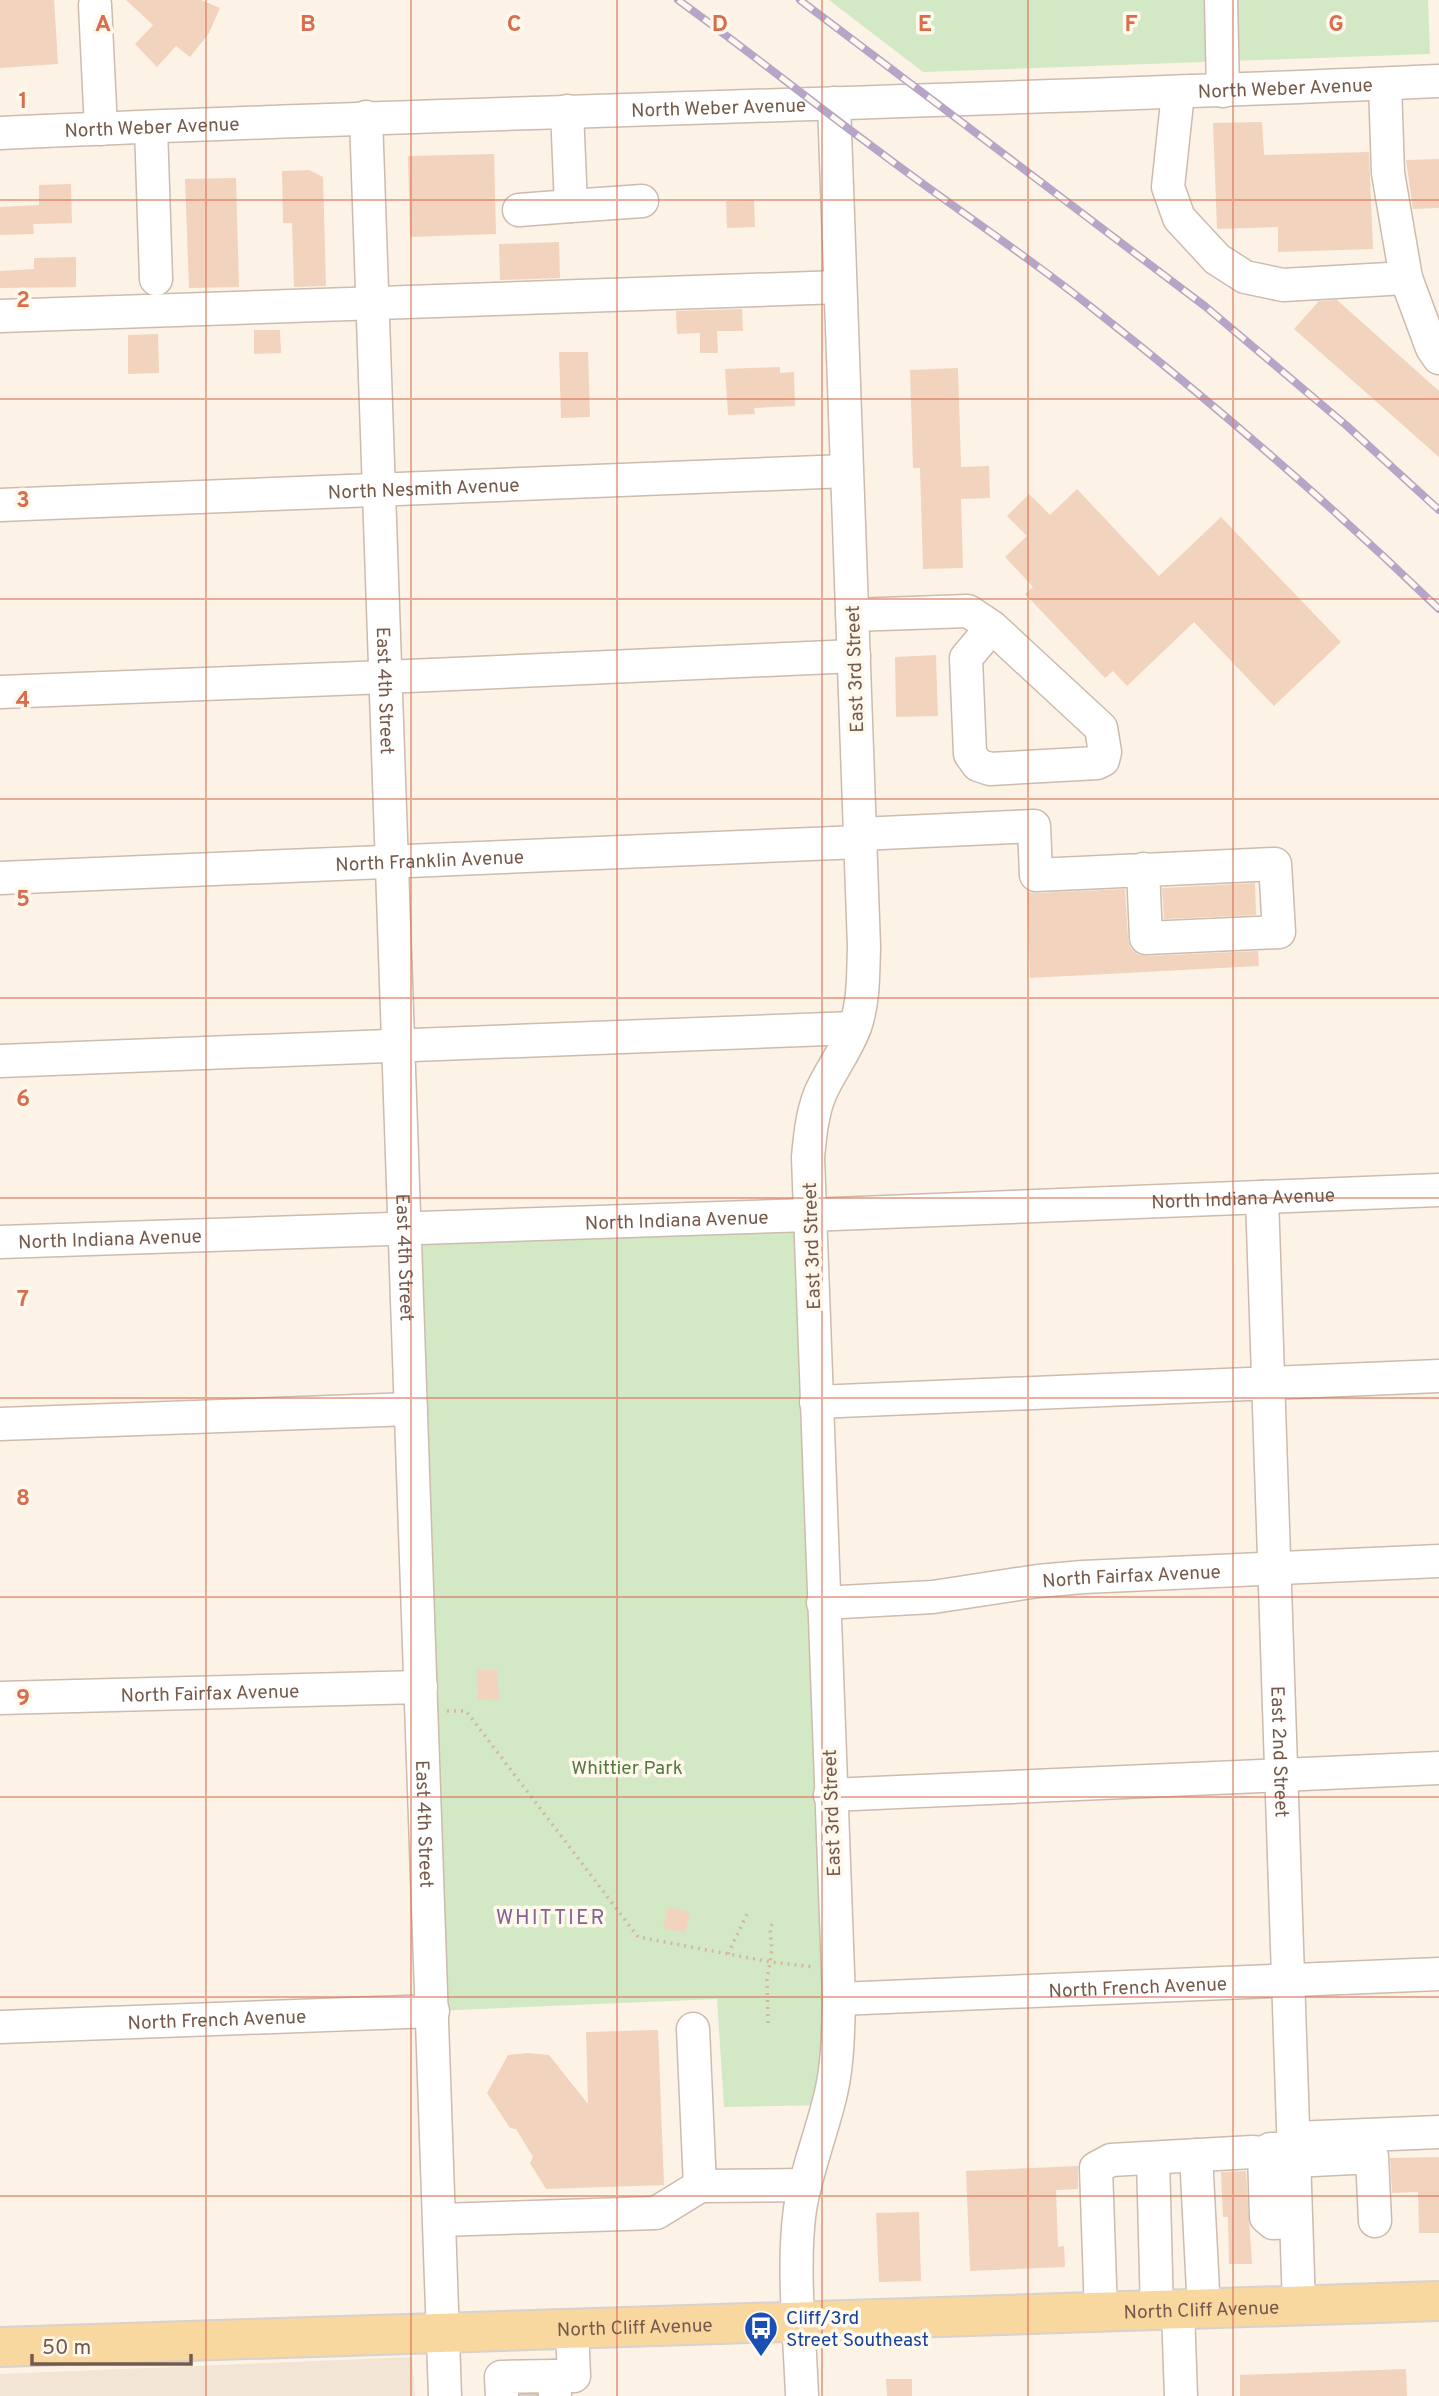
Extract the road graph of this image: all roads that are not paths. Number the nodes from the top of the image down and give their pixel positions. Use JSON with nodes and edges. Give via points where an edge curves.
{"nodes":[{"id":1,"x":1221,"y":0,"type":"edge"},
{"id":2,"x":95,"y":5,"type":"dead end"},
{"id":3,"x":1439,"y":81,"type":"edge"},
{"id":4,"x":1385,"y":83,"type":"junction"},
{"id":5,"x":1223,"y":91,"type":"junction"},
{"id":6,"x":1178,"y":93,"type":"junction"},
{"id":7,"x":834,"y":103,"type":"junction"},
{"id":8,"x":567,"y":111,"type":"junction"},
{"id":9,"x":366,"y":117,"type":"junction"},
{"id":10,"x":150,"y":127,"type":"junction"},
{"id":11,"x":101,"y":129,"type":"junction"},
{"id":12,"x":0,"y":133,"type":"edge"},
{"id":13,"x":642,"y":201,"type":"dead end"},
{"id":14,"x":571,"y":206,"type":"junction"},
{"id":15,"x":519,"y":210,"type":"dead end"},
{"id":16,"x":1406,"y":278,"type":"junction"},
{"id":17,"x":156,"y":279,"type":"dead end"},
{"id":18,"x":840,"y":286,"type":"junction"},
{"id":19,"x":372,"y":304,"type":"junction"},
{"id":20,"x":0,"y":316,"type":"edge"},
{"id":21,"x":1439,"y":358,"type":"edge"},
{"id":22,"x":846,"y":471,"type":"junction"},
{"id":23,"x":379,"y":489,"type":"junction"},
{"id":24,"x":0,"y":505,"type":"edge"},
{"id":25,"x":852,"y":615,"type":"junction"},
{"id":26,"x":992,"y":627,"type":"junction"},
{"id":27,"x":854,"y":656,"type":"junction"},
{"id":28,"x":386,"y":677,"type":"junction"},
{"id":29,"x":0,"y":692,"type":"edge"},
{"id":30,"x":860,"y":838,"type":"junction"},
{"id":31,"x":392,"y":861,"type":"junction"},
{"id":32,"x":1143,"y":869,"type":"junction"},
{"id":33,"x":0,"y":877,"type":"edge"},
{"id":34,"x":854,"y":1028,"type":"junction"},
{"id":35,"x":399,"y":1046,"type":"junction"},
{"id":36,"x":0,"y":1061,"type":"edge"},
{"id":37,"x":1439,"y":1190,"type":"edge"},
{"id":38,"x":1262,"y":1197,"type":"junction"},
{"id":39,"x":809,"y":1215,"type":"junction"},
{"id":40,"x":405,"y":1228,"type":"junction"},
{"id":41,"x":0,"y":1242,"type":"edge"},
{"id":42,"x":1439,"y":1376,"type":"edge"},
{"id":43,"x":1269,"y":1382,"type":"junction"},
{"id":44,"x":816,"y":1402,"type":"junction"},
{"id":45,"x":411,"y":1409,"type":"junction"},
{"id":46,"x":0,"y":1424,"type":"edge"},
{"id":47,"x":1439,"y":1561,"type":"edge"},
{"id":48,"x":1274,"y":1567,"type":"junction"},
{"id":49,"x":823,"y":1603,"type":"junction"},
{"id":50,"x":0,"y":1698,"type":"edge"},
{"id":51,"x":421,"y":1699,"type":"junction"},
{"id":52,"x":1439,"y":1768,"type":"edge"},
{"id":53,"x":1280,"y":1774,"type":"junction"},
{"id":54,"x":830,"y":1795,"type":"junction"},
{"id":55,"x":1439,"y":1974,"type":"edge"},
{"id":56,"x":1287,"y":1980,"type":"junction"},
{"id":57,"x":839,"y":1999,"type":"junction"},
{"id":58,"x":433,"y":2011,"type":"junction"},
{"id":59,"x":0,"y":2027,"type":"edge"},
{"id":60,"x":693,"y":2029,"type":"dead end"},
{"id":61,"x":1439,"y":2132,"type":"edge"},
{"id":62,"x":1286,"y":2150,"type":"junction"},
{"id":63,"x":1196,"y":2155,"type":"junction"},
{"id":64,"x":1153,"y":2158,"type":"junction"},
{"id":65,"x":805,"y":2185,"type":"junction"},
{"id":66,"x":700,"y":2186,"type":"junction"},
{"id":67,"x":440,"y":2220,"type":"junction"},
{"id":68,"x":1375,"y":2221,"type":"dead end"},
{"id":69,"x":1439,"y":2301,"type":"edge"},
{"id":70,"x":1299,"y":2306,"type":"junction"},
{"id":71,"x":1179,"y":2311,"type":"junction"},
{"id":72,"x":1101,"y":2314,"type":"junction"},
{"id":73,"x":799,"y":2323,"type":"junction"},
{"id":74,"x":572,"y":2329,"type":"junction"},
{"id":75,"x":444,"y":2332,"type":"junction"},
{"id":76,"x":0,"y":2347,"type":"edge"},
{"id":77,"x":545,"y":2391,"type":"edge"},
{"id":78,"x":445,"y":2396,"type":"edge"},
{"id":79,"x":502,"y":2396,"type":"edge"},
{"id":80,"x":802,"y":2396,"type":"edge"},
{"id":81,"x":1181,"y":2396,"type":"edge"}],
"edges":[{"from":1,"to":5,"type":"street"},
{"from":2,"to":11,"type":"street"},
{"from":3,"to":4,"type":"street","name":"North Weber Avenue"},
{"from":4,"to":5,"type":"street","name":"North Weber Avenue"},
{"from":4,"to":16,"type":"street","via":[[1388,173]]},
{"from":5,"to":6,"type":"street","name":"North Weber Avenue"},
{"from":6,"to":7,"type":"street","name":"North Weber Avenue"},
{"from":6,"to":16,"type":"street","via":[[1168,187],[1179,218],[1217,259],[1245,277],[1283,285]]},
{"from":7,"to":8,"type":"street","name":"North Weber Avenue"},
{"from":7,"to":18,"type":"street","name":"East 3rd Street"},
{"from":8,"to":9,"type":"street","name":"North Weber Avenue"},
{"from":8,"to":14,"type":"street"},
{"from":9,"to":10,"type":"street","name":"North Weber Avenue"},
{"from":9,"to":19,"type":"street","name":"East 4th Street"},
{"from":10,"to":11,"type":"street","name":"North Weber Avenue"},
{"from":10,"to":17,"type":"street"},
{"from":11,"to":12,"type":"street","name":"North Weber Avenue"},
{"from":13,"to":14,"type":"street"},
{"from":14,"to":15,"type":"street"},
{"from":16,"to":21,"type":"street"},
{"from":18,"to":19,"type":"street"},
{"from":18,"to":22,"type":"street","name":"East 3rd Street"},
{"from":19,"to":20,"type":"street"},
{"from":19,"to":23,"type":"street","name":"East 4th Street"},
{"from":22,"to":23,"type":"street","name":"North Nesmith Avenue"},
{"from":22,"to":25,"type":"street","name":"East 3rd Street"},
{"from":23,"to":24,"type":"street","name":"North Nesmith Avenue"},
{"from":23,"to":28,"type":"street","name":"East 4th Street"},
{"from":25,"to":26,"type":"street","via":[[968,611]]},
{"from":25,"to":27,"type":"street","name":"East 3rd Street"},
{"from":26,"to":26,"type":"street","via":[[1101,728],[1103,760],[990,769],[978,765],[970,754],[966,658]]},
{"from":27,"to":28,"type":"street"},
{"from":27,"to":30,"type":"street","name":"East 3rd Street"},
{"from":28,"to":29,"type":"street"},
{"from":28,"to":31,"type":"street","name":"East 4th Street"},
{"from":30,"to":31,"type":"street","name":"North Franklin Avenue"},
{"from":30,"to":32,"type":"street","name":"North Franklin Avenue","via":[[1034,826],[1036,875]]},
{"from":30,"to":34,"type":"street","name":"East 3rd Street","via":[[863,990]]},
{"from":31,"to":33,"type":"street","name":"North Franklin Avenue"},
{"from":31,"to":35,"type":"street","name":"East 4th Street"},
{"from":32,"to":32,"type":"street","via":[[1275,864],[1279,932],[1146,938]]},
{"from":34,"to":35,"type":"street"},
{"from":34,"to":39,"type":"street","name":"East 3rd Street","via":[[814,1114],[808,1157]]},
{"from":35,"to":36,"type":"street"},
{"from":35,"to":40,"type":"street","name":"East 4th Street"},
{"from":37,"to":38,"type":"street","name":"North Indiana Avenue"},
{"from":38,"to":39,"type":"street","name":"North Indiana Avenue"},
{"from":38,"to":43,"type":"street","name":"East 2nd Street"},
{"from":39,"to":40,"type":"street","name":"North Indiana Avenue"},
{"from":39,"to":44,"type":"street","name":"East 3rd Street"},
{"from":40,"to":41,"type":"street","name":"North Indiana Avenue"},
{"from":40,"to":45,"type":"street","name":"East 4th Street"},
{"from":42,"to":43,"type":"street"},
{"from":43,"to":44,"type":"street"},
{"from":43,"to":48,"type":"street","name":"East 2nd Street"},
{"from":44,"to":49,"type":"street","name":"East 3rd Street"},
{"from":45,"to":46,"type":"street"},
{"from":45,"to":51,"type":"street","name":"East 4th Street"},
{"from":47,"to":48,"type":"street","name":"North Fairfax Avenue"},
{"from":48,"to":49,"type":"street","name":"North Fairfax Avenue","via":[[1049,1580],[933,1597]]},
{"from":48,"to":53,"type":"street","name":"East 2nd Street"},
{"from":49,"to":54,"type":"street","name":"East 3rd Street"},
{"from":50,"to":51,"type":"street","name":"North Fairfax Avenue"},
{"from":51,"to":58,"type":"street","name":"East 4th Street"},
{"from":52,"to":53,"type":"street"},
{"from":53,"to":54,"type":"street"},
{"from":53,"to":56,"type":"street","name":"East 2nd Street"},
{"from":54,"to":57,"type":"street","name":"East 3rd Street"},
{"from":55,"to":56,"type":"street","name":"North French Avenue"},
{"from":56,"to":57,"type":"street","name":"North French Avenue"},
{"from":56,"to":62,"type":"street","name":"East 2nd Street"},
{"from":57,"to":65,"type":"street","name":"East 3rd Street","via":[[832,2087]]},
{"from":58,"to":59,"type":"street","name":"North French Avenue"},
{"from":58,"to":67,"type":"street","name":"East 4th Street"},
{"from":60,"to":66,"type":"street"},
{"from":61,"to":62,"type":"street"},
{"from":62,"to":63,"type":"street"},
{"from":62,"to":68,"type":"street","via":[[1372,2157]]},
{"from":62,"to":70,"type":"street","name":"East 2nd Street","via":[[1296,2222]]},
{"from":63,"to":64,"type":"street"},
{"from":63,"to":71,"type":"street"},
{"from":64,"to":71,"type":"street"},
{"from":64,"to":72,"type":"street","via":[[1111,2160],[1097,2168]]},
{"from":65,"to":66,"type":"street"},
{"from":65,"to":73,"type":"street","name":"East 3rd Street","via":[[798,2239]]},
{"from":66,"to":67,"type":"street","via":[[656,2213]]},
{"from":67,"to":75,"type":"street","name":"East 4th Street"},
{"from":69,"to":70,"type":"main road","name":"North Cliff Avenue"},
{"from":70,"to":71,"type":"main road","name":"North Cliff Avenue"},
{"from":71,"to":72,"type":"main road","name":"North Cliff Avenue"},
{"from":71,"to":81,"type":"street"},
{"from":72,"to":73,"type":"main road","name":"North Cliff Avenue"},
{"from":73,"to":74,"type":"main road","name":"North Cliff Avenue"},
{"from":73,"to":80,"type":"street","name":"East 3rd Street"},
{"from":74,"to":75,"type":"main road","name":"North Cliff Avenue"},
{"from":74,"to":77,"type":"street","via":[[573,2376]]},
{"from":75,"to":76,"type":"main road","name":"North Cliff Avenue"},
{"from":75,"to":78,"type":"street","name":"East 4th Street"},
{"from":77,"to":79,"type":"street"},
{"from":77,"to":79,"type":"street","via":[[501,2377]]}]}
